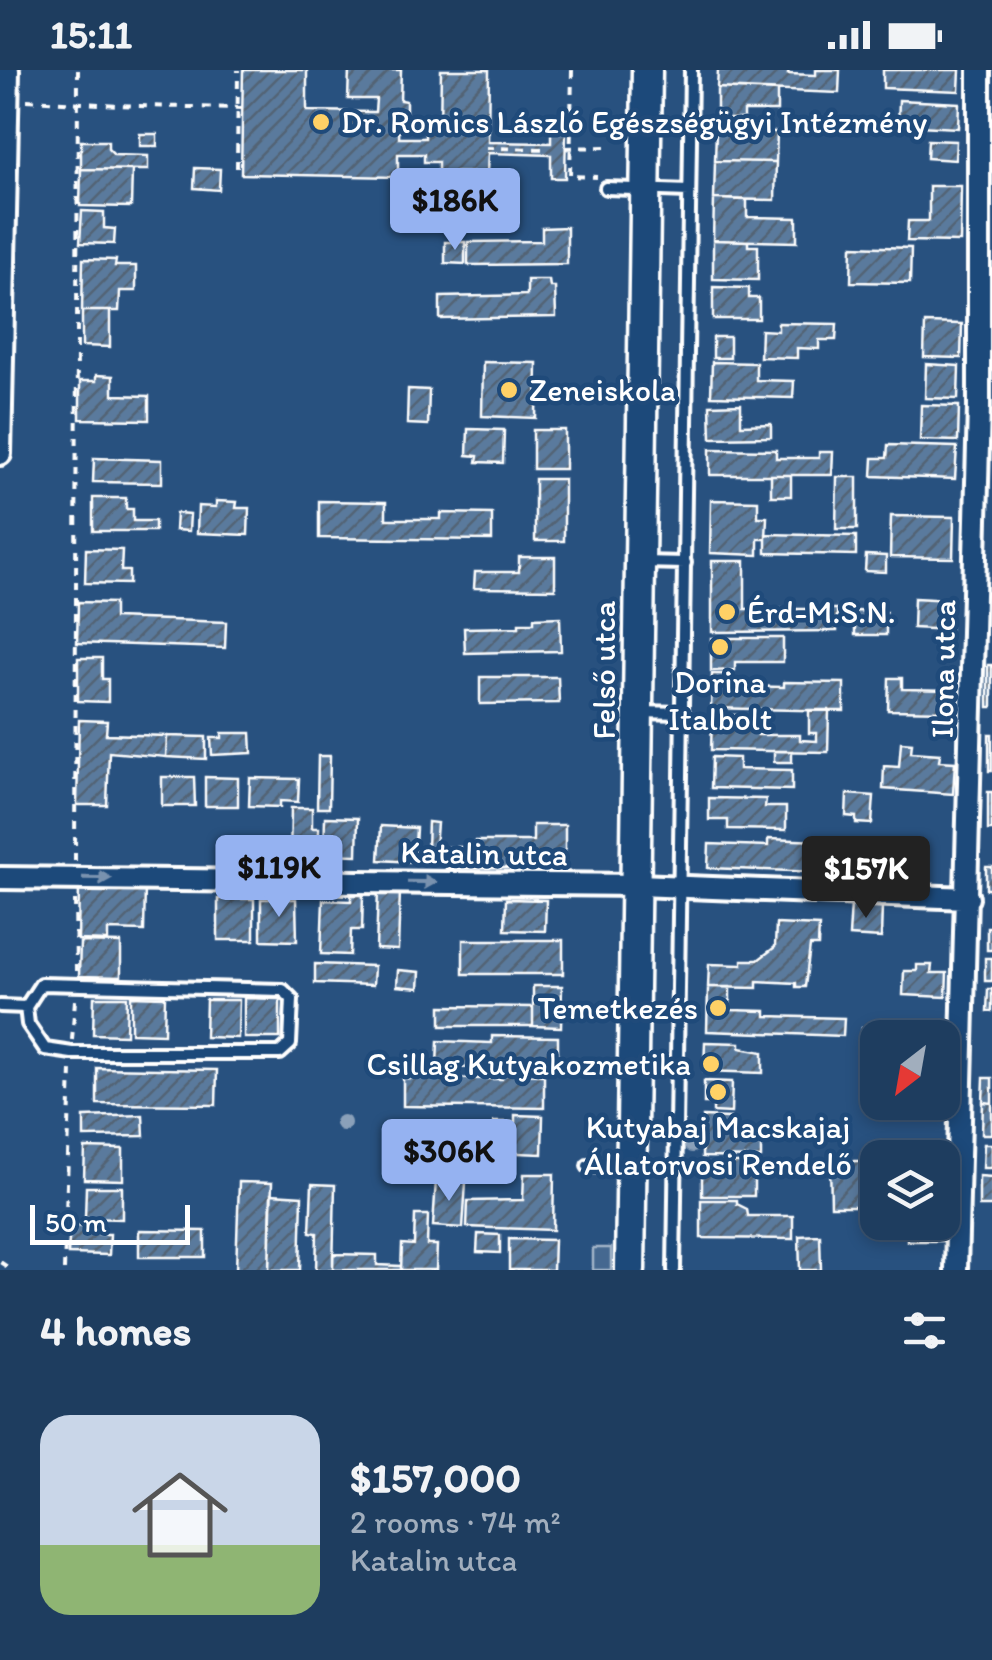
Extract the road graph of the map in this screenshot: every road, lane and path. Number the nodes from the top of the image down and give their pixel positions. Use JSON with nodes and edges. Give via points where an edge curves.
{"nodes":[{"id":1,"x":8,"y":70,"type":"edge"},
{"id":2,"x":78,"y":70,"type":"edge"},
{"id":3,"x":238,"y":70,"type":"edge"},
{"id":4,"x":572,"y":70,"type":"edge"},
{"id":5,"x":647,"y":70,"type":"edge"},
{"id":6,"x":691,"y":70,"type":"edge"},
{"id":7,"x":979,"y":70,"type":"edge"},
{"id":8,"x":8,"y":99,"type":"junction"},
{"id":9,"x":78,"y":101,"type":"junction"},
{"id":10,"x":240,"y":108,"type":"junction"},
{"id":11,"x":568,"y":147,"type":"junction"},
{"id":12,"x":486,"y":148,"type":"dead end"},
{"id":13,"x":607,"y":148,"type":"dead end"},
{"id":14,"x":550,"y":149,"type":"dead end"},
{"id":15,"x":237,"y":168,"type":"dead end"},
{"id":16,"x":606,"y":183,"type":"joint"},
{"id":17,"x":646,"y":190,"type":"junction"},
{"id":18,"x":688,"y":191,"type":"junction"},
{"id":19,"x":0,"y":454,"type":"edge"},
{"id":20,"x":640,"y":562,"type":"junction"},
{"id":21,"x":686,"y":563,"type":"junction"},
{"id":22,"x":639,"y":712,"type":"junction"},
{"id":23,"x":683,"y":713,"type":"junction"},
{"id":24,"x":0,"y":878,"type":"edge"},
{"id":25,"x":75,"y":878,"type":"junction"},
{"id":26,"x":638,"y":885,"type":"junction"},
{"id":27,"x":679,"y":887,"type":"junction"},
{"id":28,"x":968,"y":898,"type":"junction"},
{"id":29,"x":76,"y":986,"type":"junction"},
{"id":30,"x":0,"y":1006,"type":"edge"},
{"id":31,"x":26,"y":1007,"type":"junction"},
{"id":32,"x":72,"y":1053,"type":"junction"},
{"id":33,"x":588,"y":1166,"type":"dead end"},
{"id":34,"x":632,"y":1168,"type":"junction"},
{"id":35,"x":0,"y":1262,"type":"edge"},
{"id":36,"x":12,"y":1270,"type":"edge"},
{"id":37,"x":64,"y":1270,"type":"edge"},
{"id":38,"x":630,"y":1270,"type":"edge"},
{"id":39,"x":674,"y":1270,"type":"edge"},
{"id":40,"x":956,"y":1270,"type":"edge"}],
"edges":[{"from":1,"to":8,"type":"street"},
{"from":2,"to":9,"type":"path"},
{"from":3,"to":10,"type":"path"},
{"from":4,"to":11,"type":"path"},
{"from":5,"to":17,"type":"street","name":"Felső utca"},
{"from":6,"to":18,"type":"lane"},
{"from":7,"to":28,"type":"street","name":"Ilona utca"},
{"from":8,"to":9,"type":"path"},
{"from":8,"to":19,"type":"street"},
{"from":9,"to":10,"type":"path"},
{"from":9,"to":25,"type":"path"},
{"from":10,"to":15,"type":"path"},
{"from":11,"to":13,"type":"path"},
{"from":11,"to":16,"type":"path","via":[[570,176]]},
{"from":12,"to":14,"type":"path"},
{"from":16,"to":17,"type":"lane"},
{"from":17,"to":18,"type":"lane"},
{"from":17,"to":20,"type":"street","name":"Felső utca"},
{"from":18,"to":21,"type":"lane"},
{"from":20,"to":21,"type":"lane"},
{"from":20,"to":22,"type":"street","name":"Felső utca"},
{"from":21,"to":23,"type":"lane"},
{"from":22,"to":23,"type":"lane"},
{"from":22,"to":26,"type":"street","name":"Felső utca"},
{"from":23,"to":27,"type":"lane"},
{"from":24,"to":25,"type":"street","name":"Katalin utca"},
{"from":25,"to":26,"type":"street","name":"Katalin utca","one_way":true},
{"from":25,"to":29,"type":"path"},
{"from":26,"to":27,"type":"street","name":"Katalin utca"},
{"from":26,"to":34,"type":"street","name":"Felső utca"},
{"from":27,"to":28,"type":"street","name":"Katalin utca"},
{"from":27,"to":39,"type":"lane"},
{"from":28,"to":40,"type":"street","name":"Ilona utca"},
{"from":29,"to":31,"type":"lane","via":[[41,984]]},
{"from":29,"to":32,"type":"path"},
{"from":29,"to":32,"type":"lane","via":[[283,990],[292,999],[293,1024],[290,1044],[280,1053]]},
{"from":30,"to":31,"type":"lane"},
{"from":31,"to":32,"type":"lane","via":[[28,1024],[45,1049]]},
{"from":32,"to":37,"type":"path"},
{"from":33,"to":34,"type":"lane"},
{"from":34,"to":38,"type":"street","name":"Felső utca"},
{"from":35,"to":36,"type":"path"}]}
